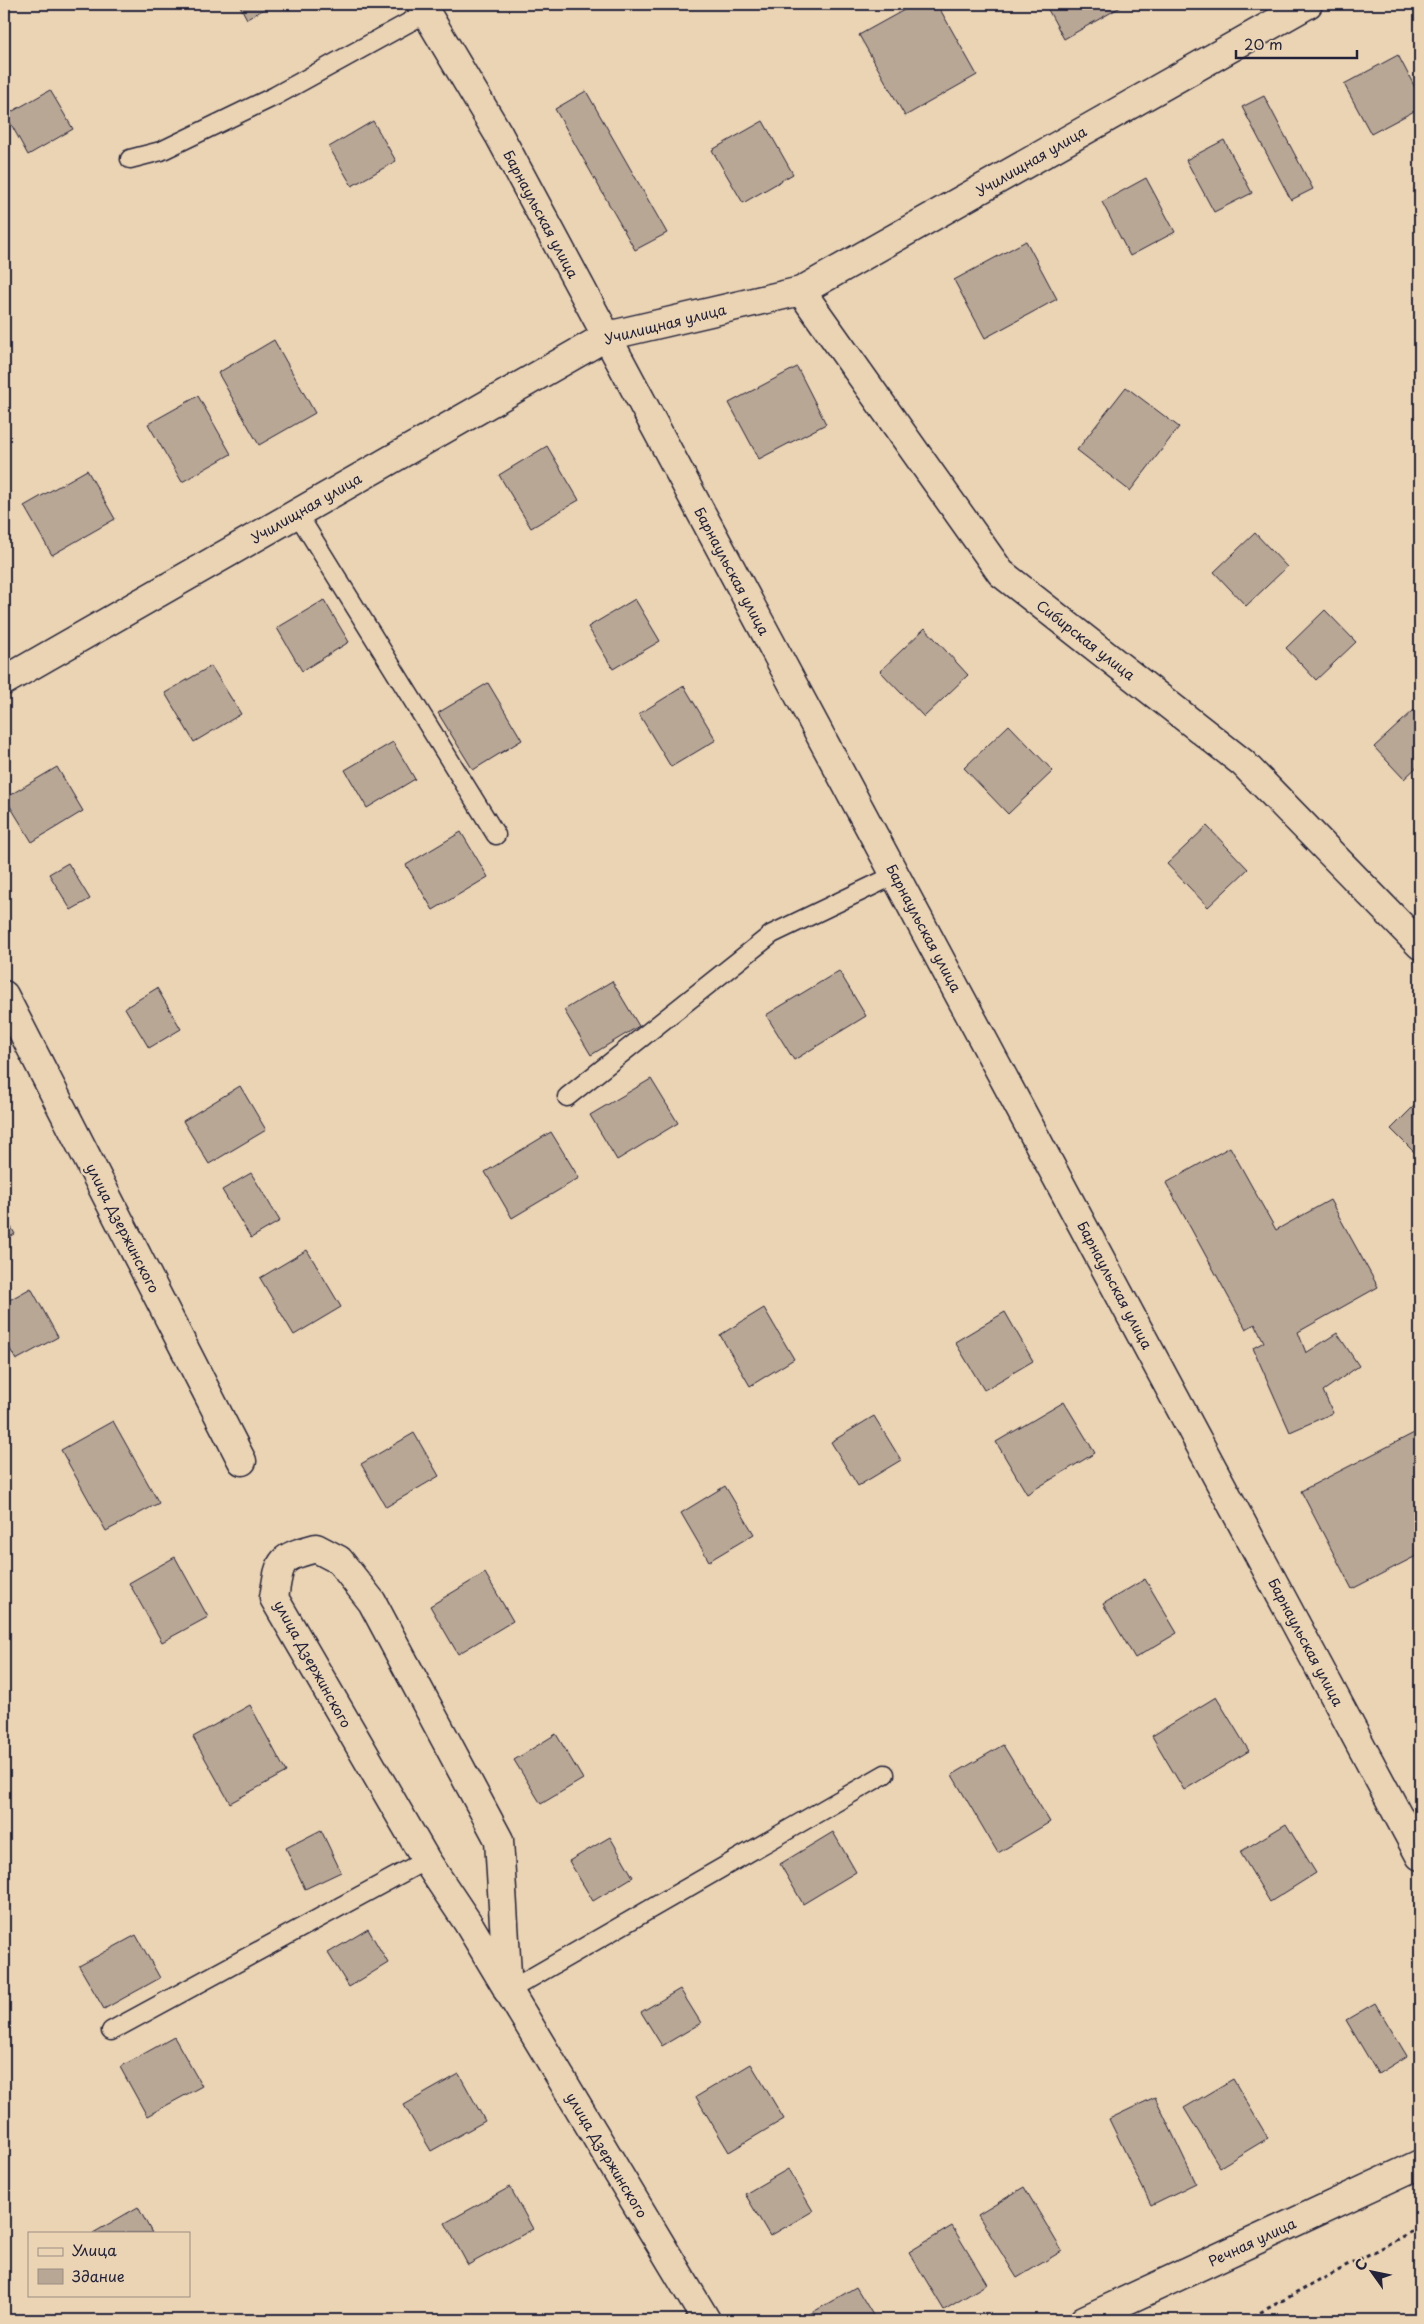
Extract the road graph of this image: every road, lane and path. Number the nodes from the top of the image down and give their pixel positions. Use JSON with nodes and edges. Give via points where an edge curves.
{"nodes":[{"id":1,"x":1308,"y":4,"type":"edge"},
{"id":2,"x":423,"y":9,"type":"edge"},
{"id":3,"x":130,"y":159,"type":"dead end"},
{"id":4,"x":801,"y":291,"type":"junction"},
{"id":5,"x":607,"y":336,"type":"junction"},
{"id":6,"x":297,"y":513,"type":"junction"},
{"id":7,"x":4,"y":681,"type":"edge"},
{"id":8,"x":496,"y":835,"type":"dead end"},
{"id":9,"x":895,"y":875,"type":"junction"},
{"id":10,"x":1420,"y":945,"type":"edge"},
{"id":11,"x":4,"y":995,"type":"edge"},
{"id":12,"x":567,"y":1098,"type":"dead end"},
{"id":13,"x":242,"y":1461,"type":"dead end"},
{"id":14,"x":885,"y":1774,"type":"dead end"},
{"id":15,"x":1420,"y":1856,"type":"edge"},
{"id":16,"x":426,"y":1860,"type":"junction"},
{"id":17,"x":508,"y":1991,"type":"junction"},
{"id":18,"x":112,"y":2031,"type":"dead end"},
{"id":19,"x":1420,"y":2164,"type":"edge"},
{"id":20,"x":1420,"y":2228,"type":"edge"},
{"id":21,"x":706,"y":2320,"type":"edge"},
{"id":22,"x":1084,"y":2320,"type":"edge"},
{"id":23,"x":1246,"y":2320,"type":"edge"}],
"edges":[{"from":1,"to":4,"type":"street","name":"Училищная улица"},
{"from":2,"to":3,"type":"lane","via":[[275,96],[162,151]]},
{"from":2,"to":5,"type":"street","name":"Барнаульская улица","via":[[499,135]]},
{"from":4,"to":5,"type":"street","name":"Училищная улица"},
{"from":4,"to":10,"type":"street","name":"Сибирская улица","via":[[1001,573],[1243,763]]},
{"from":5,"to":6,"type":"street","name":"Училищная улица"},
{"from":5,"to":9,"type":"street","name":"Барнаульская улица"},
{"from":6,"to":7,"type":"street","name":"Училищная улица"},
{"from":6,"to":8,"type":"lane"},
{"from":9,"to":12,"type":"lane","via":[[772,934]]},
{"from":9,"to":15,"type":"street","name":"Барнаульская улица"},
{"from":11,"to":13,"type":"street","name":"улица Дзержинского"},
{"from":14,"to":17,"type":"lane"},
{"from":16,"to":17,"type":"street","name":"улица Дзержинского"},
{"from":16,"to":17,"type":"street","name":"улица Дзержинского","via":[[274,1598],[279,1566],[291,1555],[316,1548],[339,1560],[372,1602],[499,1840]]},
{"from":16,"to":18,"type":"lane"},
{"from":17,"to":21,"type":"street","name":"улица Дзержинского"},
{"from":19,"to":22,"type":"street","name":"Речная улица"},
{"from":20,"to":23,"type":"path"}]}
